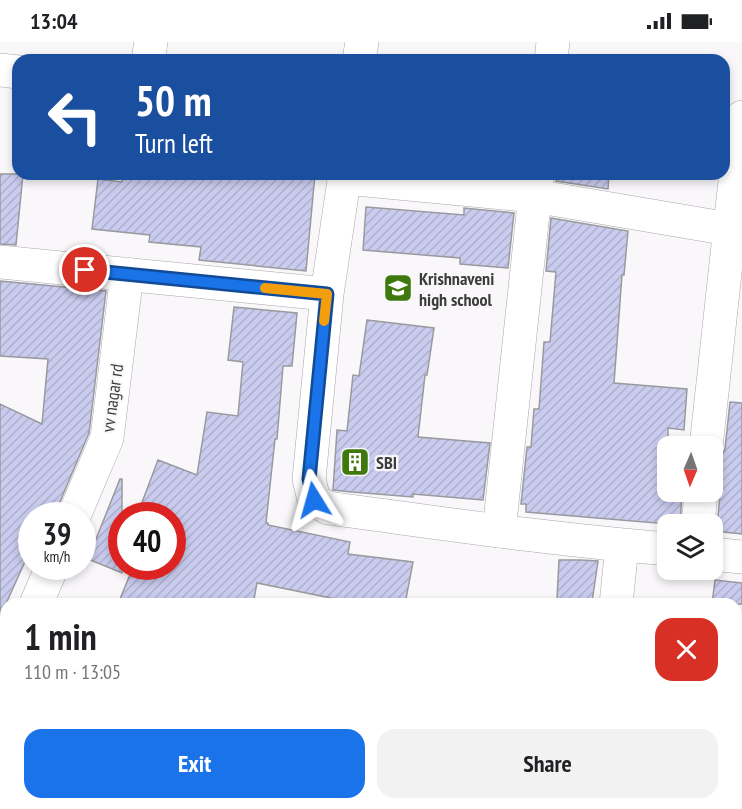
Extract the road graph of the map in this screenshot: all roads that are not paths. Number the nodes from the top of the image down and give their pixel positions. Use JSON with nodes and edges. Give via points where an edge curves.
{"nodes":[{"id":1,"x":742,"y":117,"type":"edge"},
{"id":2,"x":344,"y":180,"type":"edge"},
{"id":3,"x":430,"y":180,"type":"edge"},
{"id":4,"x":536,"y":185,"type":"edge"},
{"id":5,"x":729,"y":229,"type":"junction"},
{"id":6,"x":0,"y":261,"type":"edge"},
{"id":7,"x":127,"y":274,"type":"junction"},
{"id":8,"x":327,"y":294,"type":"junction"},
{"id":9,"x":707,"y":436,"type":"edge"},
{"id":10,"x":80,"y":502,"type":"edge"},
{"id":11,"x":499,"y":531,"type":"junction"},
{"id":12,"x":622,"y":546,"type":"junction"},
{"id":13,"x":657,"y":548,"type":"edge"},
{"id":14,"x":723,"y":555,"type":"edge"},
{"id":15,"x":742,"y":557,"type":"edge"},
{"id":16,"x":46,"y":580,"type":"edge"},
{"id":17,"x":39,"y":598,"type":"edge"},
{"id":18,"x":617,"y":598,"type":"edge"}],
"edges":[{"from":1,"to":5,"type":"street"},
{"from":2,"to":8,"type":"street"},
{"from":3,"to":4,"type":"street"},
{"from":4,"to":5,"type":"street"},
{"from":4,"to":11,"type":"street"},
{"from":5,"to":9,"type":"street"},
{"from":6,"to":7,"type":"street"},
{"from":7,"to":8,"type":"street"},
{"from":7,"to":10,"type":"street","name":"vv nagar rd","via":[[107,438]]},
{"from":8,"to":11,"type":"street","via":[[309,479],[314,500],[328,507]]},
{"from":11,"to":12,"type":"street"},
{"from":12,"to":13,"type":"street"},
{"from":12,"to":18,"type":"street"},
{"from":14,"to":15,"type":"street"},
{"from":16,"to":17,"type":"street"}]}
